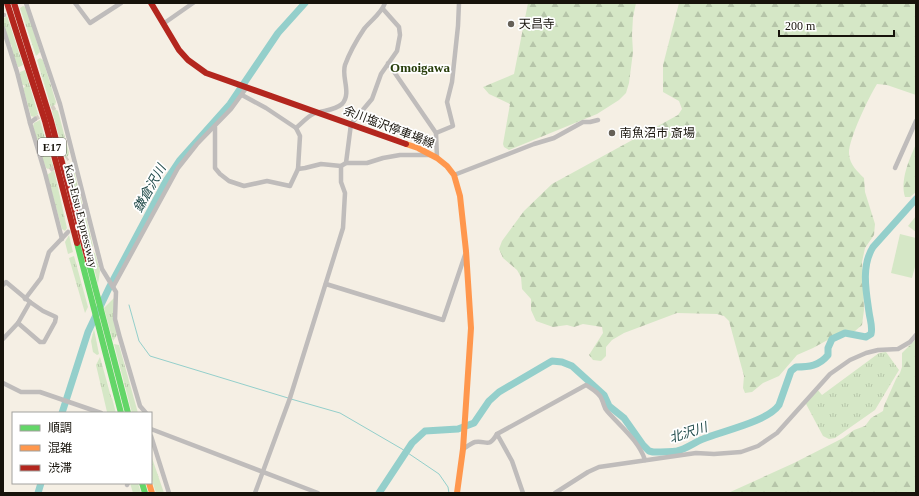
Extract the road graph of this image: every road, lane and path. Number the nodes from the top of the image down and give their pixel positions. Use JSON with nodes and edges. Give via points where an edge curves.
{"nodes":[{"id":1,"x":7,"y":3,"type":"edge"},
{"id":2,"x":14,"y":3,"type":"edge"},
{"id":3,"x":75,"y":3,"type":"edge"},
{"id":4,"x":121,"y":3,"type":"edge"},
{"id":5,"x":151,"y":3,"type":"edge"},
{"id":6,"x":193,"y":3,"type":"edge"},
{"id":7,"x":385,"y":3,"type":"edge"},
{"id":8,"x":459,"y":3,"type":"edge"},
{"id":9,"x":24,"y":4,"type":"edge"},
{"id":10,"x":383,"y":10,"type":"junction"},
{"id":11,"x":163,"y":24,"type":"junction"},
{"id":12,"x":3,"y":28,"type":"edge"},
{"id":13,"x":388,"y":63,"type":"junction"},
{"id":14,"x":246,"y":87,"type":"junction"},
{"id":15,"x":242,"y":95,"type":"junction"},
{"id":16,"x":318,"y":113,"type":"junction"},
{"id":17,"x":35,"y":119,"type":"tunnel mouth"},
{"id":18,"x":598,"y":120,"type":"dead end"},
{"id":19,"x":916,"y":121,"type":"edge"},
{"id":20,"x":30,"y":123,"type":"junction"},
{"id":21,"x":351,"y":124,"type":"junction"},
{"id":22,"x":215,"y":127,"type":"junction"},
{"id":23,"x":296,"y":128,"type":"junction"},
{"id":24,"x":436,"y":133,"type":"junction"},
{"id":25,"x":434,"y":156,"type":"junction"},
{"id":26,"x":346,"y":163,"type":"junction"},
{"id":27,"x":341,"y":166,"type":"junction"},
{"id":28,"x":298,"y":168,"type":"junction"},
{"id":29,"x":896,"y":168,"type":"dead end"},
{"id":30,"x":454,"y":175,"type":"junction"},
{"id":31,"x":85,"y":204,"type":"junction"},
{"id":32,"x":80,"y":211,"type":"dead end"},
{"id":33,"x":68,"y":232,"type":"dead end"},
{"id":34,"x":62,"y":239,"type":"junction"},
{"id":35,"x":466,"y":251,"type":"junction"},
{"id":36,"x":4,"y":282,"type":"edge"},
{"id":37,"x":326,"y":284,"type":"junction"},
{"id":38,"x":113,"y":285,"type":"junction"},
{"id":39,"x":28,"y":300,"type":"junction"},
{"id":40,"x":18,"y":323,"type":"junction"},
{"id":41,"x":916,"y":335,"type":"edge"},
{"id":42,"x":3,"y":339,"type":"edge"},
{"id":43,"x":3,"y":383,"type":"edge"},
{"id":44,"x":98,"y":412,"type":"edge"},
{"id":45,"x":121,"y":412,"type":"edge"},
{"id":46,"x":128,"y":412,"type":"edge"},
{"id":47,"x":145,"y":412,"type":"edge"},
{"id":48,"x":152,"y":429,"type":"edge"},
{"id":49,"x":497,"y":434,"type":"junction"},
{"id":50,"x":152,"y":439,"type":"edge"},
{"id":51,"x":463,"y":449,"type":"junction"},
{"id":52,"x":645,"y":460,"type":"junction"},
{"id":53,"x":263,"y":472,"type":"junction"},
{"id":54,"x":169,"y":493,"type":"edge"},
{"id":55,"x":255,"y":493,"type":"edge"},
{"id":56,"x":318,"y":493,"type":"edge"},
{"id":57,"x":457,"y":493,"type":"edge"},
{"id":58,"x":523,"y":493,"type":"edge"},
{"id":59,"x":556,"y":493,"type":"edge"}],
"edges":[{"from":1,"to":45,"type":"main road","name":"Kan-Etsu Expressway","number":"E17","via":[[45,121]]},
{"from":2,"to":46,"type":"main road","name":"Kan-Etsu Expressway","number":"E17","via":[[51,121]]},
{"from":3,"to":4,"type":"street","via":[[90,23]]},
{"from":5,"to":11,"type":"main road","name":"余川塩沢停車場線"},
{"from":6,"to":11,"type":"street"},
{"from":7,"to":10,"type":"street"},
{"from":8,"to":24,"type":"street","via":[[452,82],[447,102],[453,126]]},
{"from":9,"to":31,"type":"street","via":[[58,106]]},
{"from":10,"to":13,"type":"street","via":[[399,26],[400,35],[397,51]]},
{"from":10,"to":16,"type":"street","via":[[365,29],[345,65],[346,96],[342,103]]},
{"from":11,"to":14,"type":"main road","name":"余川塩沢停車場線","via":[[188,60],[206,73]]},
{"from":12,"to":20,"type":"street"},
{"from":13,"to":21,"type":"street","via":[[372,99]]},
{"from":13,"to":24,"type":"street"},
{"from":14,"to":15,"type":"street"},
{"from":14,"to":16,"type":"main road","name":"余川塩沢停車場線"},
{"from":15,"to":22,"type":"street"},
{"from":15,"to":23,"type":"street"},
{"from":16,"to":21,"type":"main road","name":"余川塩沢停車場線"},
{"from":16,"to":23,"type":"street"},
{"from":17,"to":20,"type":"street"},
{"from":18,"to":30,"type":"street","via":[[583,122],[554,138]]},
{"from":19,"to":29,"type":"street"},
{"from":20,"to":34,"type":"street","via":[[47,172]]},
{"from":21,"to":25,"type":"main road","name":"余川塩沢停車場線"},
{"from":21,"to":26,"type":"street"},
{"from":22,"to":28,"type":"street","via":[[215,168],[229,181],[244,186],[267,181],[290,186]]},
{"from":22,"to":38,"type":"street","via":[[196,144],[178,168]]},
{"from":23,"to":28,"type":"street","via":[[300,136]]},
{"from":24,"to":25,"type":"street"},
{"from":25,"to":26,"type":"street","via":[[400,155],[367,163]]},
{"from":25,"to":30,"type":"main road","name":"余川塩沢停車場線"},
{"from":26,"to":27,"type":"street"},
{"from":27,"to":28,"type":"street","via":[[321,164]]},
{"from":27,"to":37,"type":"street","via":[[341,182],[345,193],[343,228]]},
{"from":30,"to":35,"type":"main road","name":"余川塩沢停車場線","via":[[460,196]]},
{"from":31,"to":32,"type":"street"},
{"from":31,"to":38,"type":"street","via":[[102,269]]},
{"from":33,"to":34,"type":"street"},
{"from":34,"to":39,"type":"street","via":[[49,252],[40,278]]},
{"from":35,"to":37,"type":"street","via":[[443,320]]},
{"from":35,"to":51,"type":"main road","name":"余川塩沢停車場線","via":[[471,314]]},
{"from":36,"to":39,"type":"street"},
{"from":37,"to":53,"type":"street","via":[[290,398]]},
{"from":38,"to":47,"type":"street","via":[[116,292],[115,319],[140,406]]},
{"from":39,"to":40,"type":"street"},
{"from":39,"to":40,"type":"street","via":[[56,318],[55,322],[44,342],[40,342]]},
{"from":40,"to":42,"type":"street"},
{"from":41,"to":52,"type":"street","via":[[898,349],[866,353],[850,360],[830,374],[777,434],[758,446],[742,452],[696,453]]},
{"from":43,"to":44,"type":"street","via":[[21,392],[40,392]]},
{"from":48,"to":53,"type":"street"},
{"from":49,"to":51,"type":"street","via":[[493,441],[487,444],[475,442]]},
{"from":49,"to":52,"type":"street","via":[[586,385],[602,397],[605,410],[626,430],[643,453]]},
{"from":49,"to":58,"type":"street","via":[[512,461]]},
{"from":50,"to":54,"type":"street"},
{"from":51,"to":57,"type":"main road","name":"余川塩沢停車場線"},
{"from":52,"to":59,"type":"street","via":[[599,467]]},
{"from":53,"to":55,"type":"street"},
{"from":53,"to":56,"type":"street"}]}
